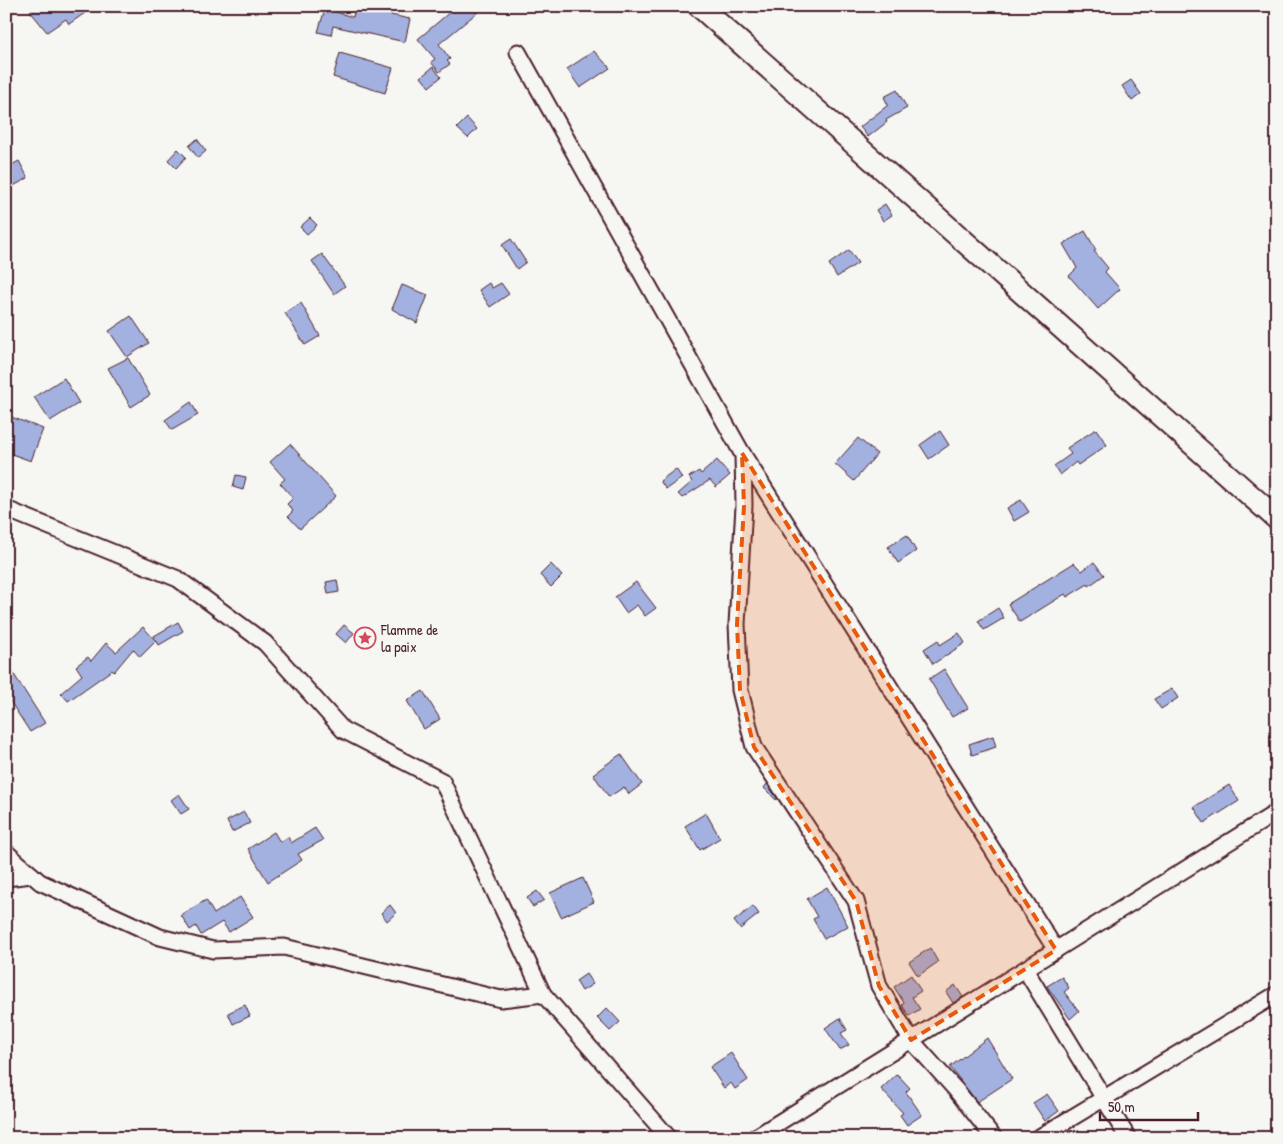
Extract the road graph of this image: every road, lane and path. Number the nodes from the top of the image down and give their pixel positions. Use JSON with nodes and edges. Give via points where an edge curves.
{"nodes":[{"id":1,"x":699,"y":6,"type":"edge"},
{"id":2,"x":518,"y":52,"type":"dead end"},
{"id":3,"x":742,"y":453,"type":"junction"},
{"id":4,"x":6,"y":509,"type":"edge"},
{"id":5,"x":1277,"y":519,"type":"edge"},
{"id":6,"x":1277,"y":812,"type":"edge"},
{"id":7,"x":6,"y":852,"type":"edge"},
{"id":8,"x":32,"y":875,"type":"junction"},
{"id":9,"x":6,"y":878,"type":"edge"},
{"id":10,"x":1056,"y":950,"type":"junction"},
{"id":11,"x":1025,"y":969,"type":"junction"},
{"id":12,"x":543,"y":994,"type":"junction"},
{"id":13,"x":1277,"y":994,"type":"edge"},
{"id":14,"x":911,"y":1040,"type":"junction"},
{"id":15,"x":1104,"y":1098,"type":"junction"},
{"id":16,"x":669,"y":1138,"type":"edge"},
{"id":17,"x":754,"y":1138,"type":"edge"},
{"id":18,"x":994,"y":1138,"type":"edge"},
{"id":19,"x":1038,"y":1138,"type":"edge"},
{"id":20,"x":1128,"y":1138,"type":"edge"}],
"edges":[{"from":1,"to":5,"type":"main road"},
{"from":2,"to":3,"type":"street"},
{"from":3,"to":10,"type":"street"},
{"from":3,"to":14,"type":"street","via":[[744,506],[737,624],[740,690],[754,747],[856,901],[879,986]]},
{"from":4,"to":12,"type":"street","via":[[178,579],[265,643],[343,730],[442,781]]},
{"from":6,"to":10,"type":"street"},
{"from":7,"to":8,"type":"street"},
{"from":8,"to":9,"type":"street"},
{"from":8,"to":12,"type":"street","via":[[40,882],[160,937],[213,950],[284,947],[501,999]]},
{"from":10,"to":11,"type":"street"},
{"from":11,"to":14,"type":"street"},
{"from":11,"to":15,"type":"street"},
{"from":12,"to":16,"type":"street"},
{"from":13,"to":15,"type":"street"},
{"from":14,"to":17,"type":"street"},
{"from":14,"to":18,"type":"street"},
{"from":15,"to":19,"type":"street"},
{"from":15,"to":20,"type":"street"}]}
